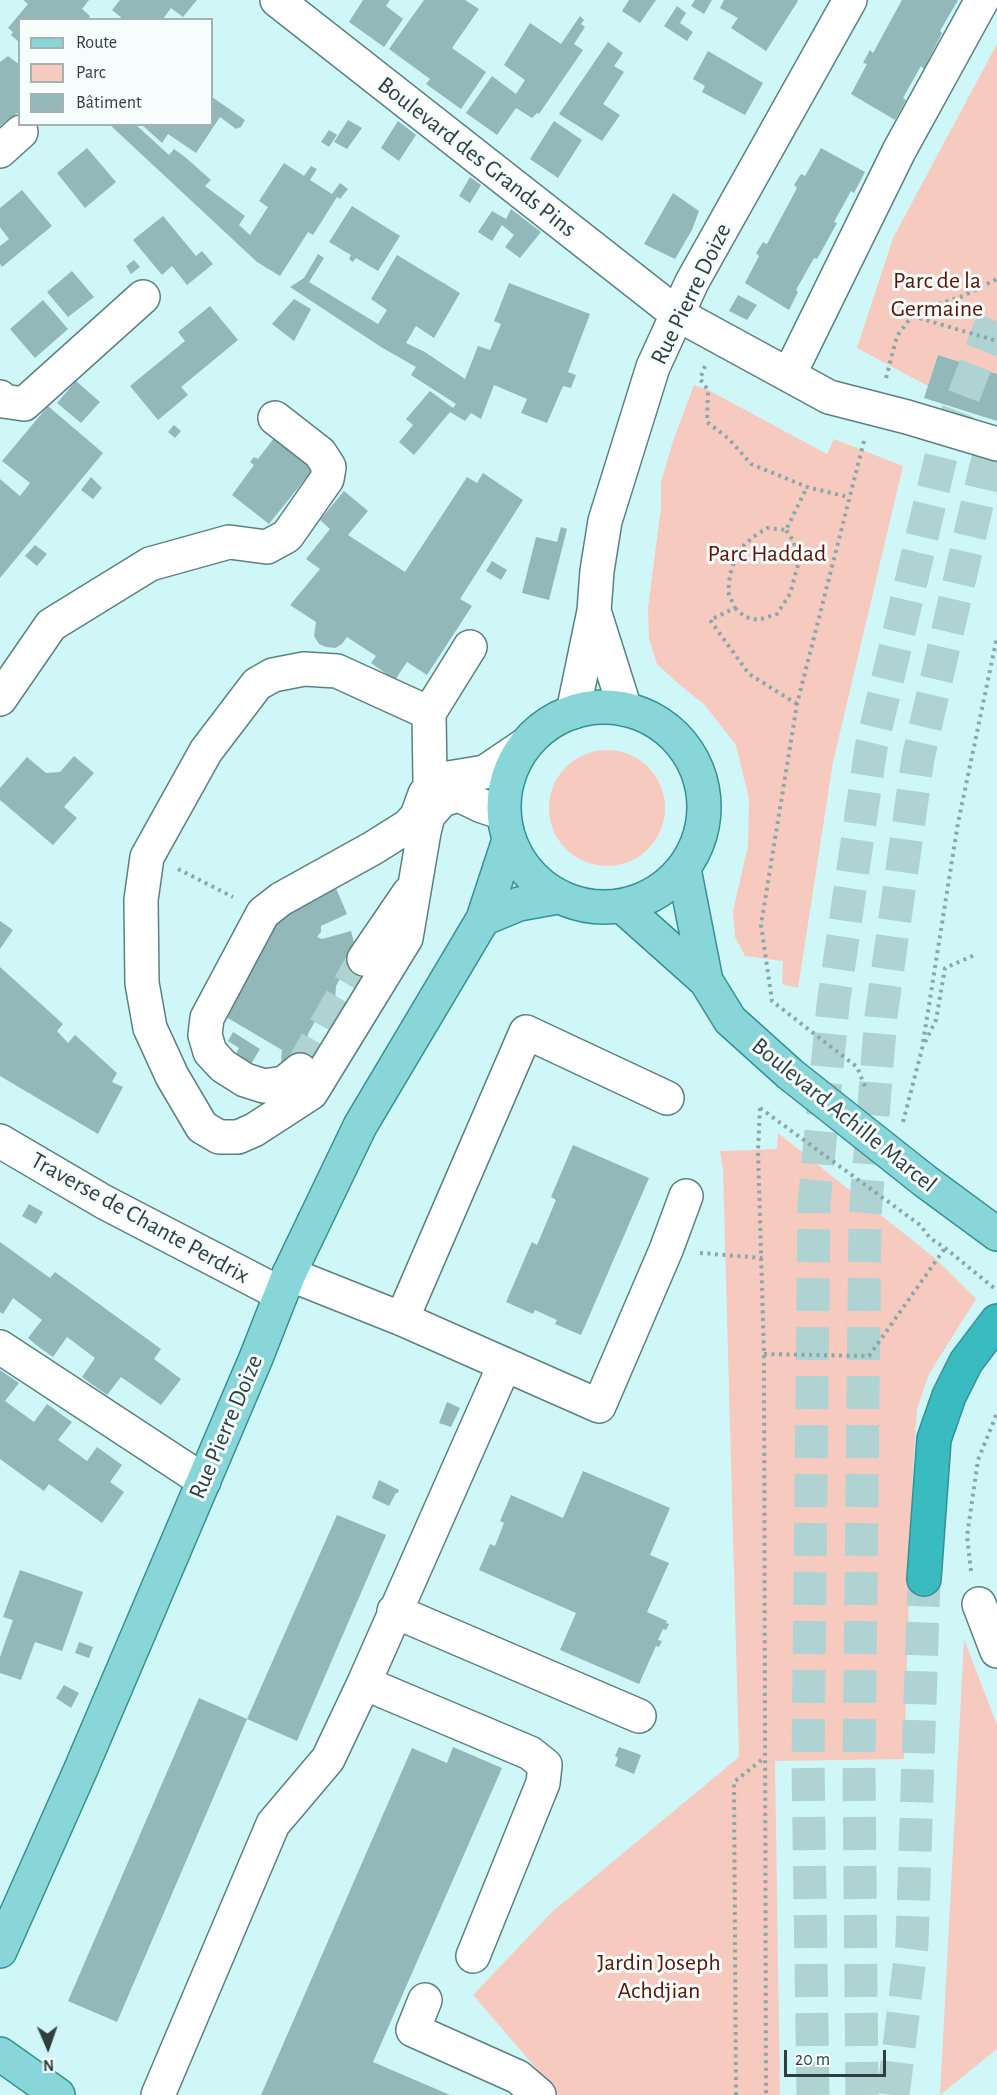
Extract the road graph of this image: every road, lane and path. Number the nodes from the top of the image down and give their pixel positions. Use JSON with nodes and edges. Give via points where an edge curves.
{"nodes":[{"id":1,"x":277,"y":0,"type":"edge"},
{"id":2,"x":850,"y":0,"type":"edge"},
{"id":3,"x":982,"y":0,"type":"edge"},
{"id":4,"x":997,"y":279,"type":"edge"},
{"id":5,"x":143,"y":297,"type":"dead end"},
{"id":6,"x":677,"y":314,"type":"junction"},
{"id":7,"x":912,"y":316,"type":"junction"},
{"id":8,"x":997,"y":341,"type":"edge"},
{"id":9,"x":789,"y":375,"type":"junction"},
{"id":10,"x":708,"y":390,"type":"dead end"},
{"id":11,"x":0,"y":397,"type":"edge"},
{"id":12,"x":873,"y":410,"type":"junction"},
{"id":13,"x":275,"y":418,"type":"dead end"},
{"id":14,"x":997,"y":444,"type":"edge"},
{"id":15,"x":807,"y":487,"type":"junction"},
{"id":16,"x":848,"y":497,"type":"junction"},
{"id":17,"x":786,"y":530,"type":"junction"},
{"id":18,"x":735,"y":609,"type":"junction"},
{"id":19,"x":594,"y":611,"type":"junction"},
{"id":20,"x":997,"y":637,"type":"edge"},
{"id":21,"x":470,"y":647,"type":"dead end"},
{"id":22,"x":0,"y":699,"type":"edge"},
{"id":23,"x":797,"y":704,"type":"junction"},
{"id":24,"x":625,"y":709,"type":"junction"},
{"id":25,"x":573,"y":712,"type":"junction"},
{"id":26,"x":429,"y":713,"type":"junction"},
{"id":27,"x":525,"y":745,"type":"junction"},
{"id":28,"x":430,"y":782,"type":"junction"},
{"id":29,"x":506,"y":826,"type":"junction"},
{"id":30,"x":147,"y":857,"type":"junction"},
{"id":31,"x":684,"y":869,"type":"junction"},
{"id":32,"x":415,"y":885,"type":"junction"},
{"id":33,"x":558,"y":897,"type":"junction"},
{"id":34,"x":623,"y":908,"type":"junction"},
{"id":35,"x":263,"y":913,"type":"junction"},
{"id":36,"x":483,"y":919,"type":"junction"},
{"id":37,"x":976,"y":954,"type":"dead end"},
{"id":38,"x":364,"y":959,"type":"tunnel mouth"},
{"id":39,"x":706,"y":981,"type":"junction"},
{"id":40,"x":823,"y":1041,"type":"dead end"},
{"id":41,"x":922,"y":1048,"type":"junction"},
{"id":42,"x":300,"y":1070,"type":"tunnel mouth"},
{"id":43,"x":667,"y":1098,"type":"dead end"},
{"id":44,"x":902,"y":1128,"type":"dead end"},
{"id":45,"x":0,"y":1141,"type":"edge"},
{"id":46,"x":686,"y":1196,"type":"dead end"},
{"id":47,"x":997,"y":1234,"type":"edge"},
{"id":48,"x":945,"y":1248,"type":"junction"},
{"id":49,"x":666,"y":1250,"type":"junction"},
{"id":50,"x":762,"y":1258,"type":"junction"},
{"id":51,"x":285,"y":1284,"type":"junction"},
{"id":52,"x":997,"y":1291,"type":"edge"},
{"id":53,"x":402,"y":1319,"type":"junction"},
{"id":54,"x":997,"y":1322,"type":"edge"},
{"id":55,"x":0,"y":1347,"type":"edge"},
{"id":56,"x":764,"y":1354,"type":"junction"},
{"id":57,"x":504,"y":1366,"type":"junction"},
{"id":58,"x":997,"y":1413,"type":"edge"},
{"id":59,"x":204,"y":1481,"type":"junction"},
{"id":60,"x":924,"y":1579,"type":"tunnel mouth"},
{"id":61,"x":979,"y":1604,"type":"joint"},
{"id":62,"x":394,"y":1611,"type":"junction"},
{"id":63,"x":997,"y":1651,"type":"edge"},
{"id":64,"x":364,"y":1683,"type":"junction"},
{"id":65,"x":639,"y":1716,"type":"dead end"},
{"id":66,"x":765,"y":1758,"type":"junction"},
{"id":67,"x":0,"y":1951,"type":"edge"},
{"id":68,"x":473,"y":1956,"type":"dead end"},
{"id":69,"x":425,"y":2000,"type":"dead end"},
{"id":70,"x":0,"y":2054,"type":"edge"},
{"id":71,"x":58,"y":2095,"type":"edge"},
{"id":72,"x":158,"y":2095,"type":"edge"},
{"id":73,"x":539,"y":2095,"type":"edge"},
{"id":74,"x":736,"y":2095,"type":"edge"},
{"id":75,"x":766,"y":2095,"type":"edge"}],
"edges":[{"from":1,"to":6,"type":"street","name":"Boulevard des Grands Pins"},
{"from":2,"to":6,"type":"street","name":"Rue Pierre Doize"},
{"from":3,"to":9,"type":"street","via":[[898,151]]},
{"from":4,"to":7,"type":"path"},
{"from":5,"to":11,"type":"street","via":[[24,404]]},
{"from":6,"to":9,"type":"street","name":"Boulevard des Grands Pins"},
{"from":6,"to":19,"type":"street","name":"Rue Pierre Doize","via":[[654,367],[605,521]]},
{"from":7,"to":8,"type":"path"},
{"from":7,"to":12,"type":"path","via":[[897,336]]},
{"from":9,"to":12,"type":"street","name":"Boulevard des Grands Pins","via":[[829,397]]},
{"from":10,"to":15,"type":"path","via":[[707,422],[729,439],[750,464]]},
{"from":12,"to":14,"type":"street","name":"Boulevard des Grands Pins"},
{"from":12,"to":16,"type":"path"},
{"from":13,"to":22,"type":"street","via":[[320,453],[329,467],[327,479],[287,536],[267,547],[229,542],[150,564],[51,625]]},
{"from":15,"to":16,"type":"path"},
{"from":15,"to":17,"type":"path"},
{"from":16,"to":23,"type":"path"},
{"from":17,"to":18,"type":"path","via":[[767,528],[737,552],[728,592]]},
{"from":17,"to":18,"type":"path","via":[[794,542],[798,565],[790,594],[777,614],[758,620]]},
{"from":18,"to":23,"type":"path","via":[[710,620],[749,674]]},
{"from":19,"to":24,"type":"street","name":"Rue Pierre Doize"},
{"from":19,"to":25,"type":"street","name":"Rue Pierre Doize"},
{"from":20,"to":41,"type":"path","via":[[958,823]]},
{"from":21,"to":26,"type":"street"},
{"from":23,"to":40,"type":"path","via":[[761,925],[772,1001]]},
{"from":24,"to":25,"type":"main road","via":[[599,707]]},
{"from":24,"to":31,"type":"main road","via":[[654,720],[678,738],[695,763],[704,792],[704,823]]},
{"from":25,"to":27,"type":"main road","via":[[547,725]]},
{"from":26,"to":28,"type":"street"},
{"from":26,"to":30,"type":"street","via":[[337,671],[304,669],[273,675],[257,684],[206,751]]},
{"from":27,"to":28,"type":"street","via":[[485,772]]},
{"from":27,"to":29,"type":"main road","via":[[505,789]]},
{"from":28,"to":35,"type":"street","via":[[417,816],[408,826]]},
{"from":29,"to":32,"type":"street","via":[[482,806],[459,795],[442,800],[428,816]]},
{"from":29,"to":33,"type":"main road","via":[[528,873]]},
{"from":29,"to":36,"type":"main road","name":"Rue Pierre Doize"},
{"from":30,"to":32,"type":"street","via":[[141,900],[142,983],[150,1028],[202,1127],[219,1137],[238,1137],[254,1130],[311,1093],[406,938]]},
{"from":30,"to":35,"type":"path"},
{"from":31,"to":34,"type":"main road","via":[[657,893]]},
{"from":31,"to":39,"type":"main road","name":"Boulevard Achille Marcel"},
{"from":32,"to":38,"type":"street"},
{"from":33,"to":34,"type":"main road","via":[[582,905]]},
{"from":33,"to":36,"type":"main road","via":[[519,904]]},
{"from":34,"to":39,"type":"main road","name":"Boulevard Achille Marcel"},
{"from":35,"to":42,"type":"street","via":[[207,1018],[205,1035],[210,1052],[245,1080],[264,1086],[284,1083]]},
{"from":36,"to":51,"type":"main road","name":"Rue Pierre Doize","via":[[360,1126]]},
{"from":37,"to":41,"type":"path","via":[[945,968],[936,1020]]},
{"from":39,"to":47,"type":"main road","name":"Boulevard Achille Marcel","via":[[730,1020],[790,1074]]},
{"from":41,"to":44,"type":"path"},
{"from":43,"to":53,"type":"street","via":[[526,1032]]},
{"from":45,"to":51,"type":"street","name":"Traverse de Chante Perdrix","via":[[104,1202]]},
{"from":46,"to":49,"type":"street"},
{"from":48,"to":50,"type":"path","via":[[920,1225],[760,1108]]},
{"from":48,"to":52,"type":"path"},
{"from":48,"to":56,"type":"path","via":[[869,1356]]},
{"from":49,"to":50,"type":"path"},
{"from":49,"to":57,"type":"street","name":"Traverse de Chante Perdrix","via":[[599,1406]]},
{"from":50,"to":56,"type":"path"},
{"from":51,"to":53,"type":"street","name":"Traverse de Chante Perdrix"},
{"from":51,"to":59,"type":"main road","name":"Rue Pierre Doize"},
{"from":53,"to":57,"type":"street","name":"Traverse de Chante Perdrix"},
{"from":54,"to":60,"type":"highway","via":[[966,1362],[934,1439]]},
{"from":55,"to":59,"type":"street"},
{"from":56,"to":66,"type":"path"},
{"from":57,"to":62,"type":"street"},
{"from":58,"to":61,"type":"path","via":[[978,1460],[967,1536]]},
{"from":59,"to":67,"type":"main road","name":"Rue Pierre Doize"},
{"from":61,"to":63,"type":"street"},
{"from":62,"to":64,"type":"street"},
{"from":62,"to":65,"type":"street"},
{"from":64,"to":68,"type":"street","via":[[530,1753],[545,1765],[543,1783]]},
{"from":64,"to":72,"type":"street","via":[[328,1759],[273,1824]]},
{"from":66,"to":74,"type":"path","via":[[734,1782]]},
{"from":66,"to":75,"type":"path"},
{"from":69,"to":73,"type":"street","via":[[413,2030],[518,2076]]},
{"from":70,"to":71,"type":"main road"}]}
